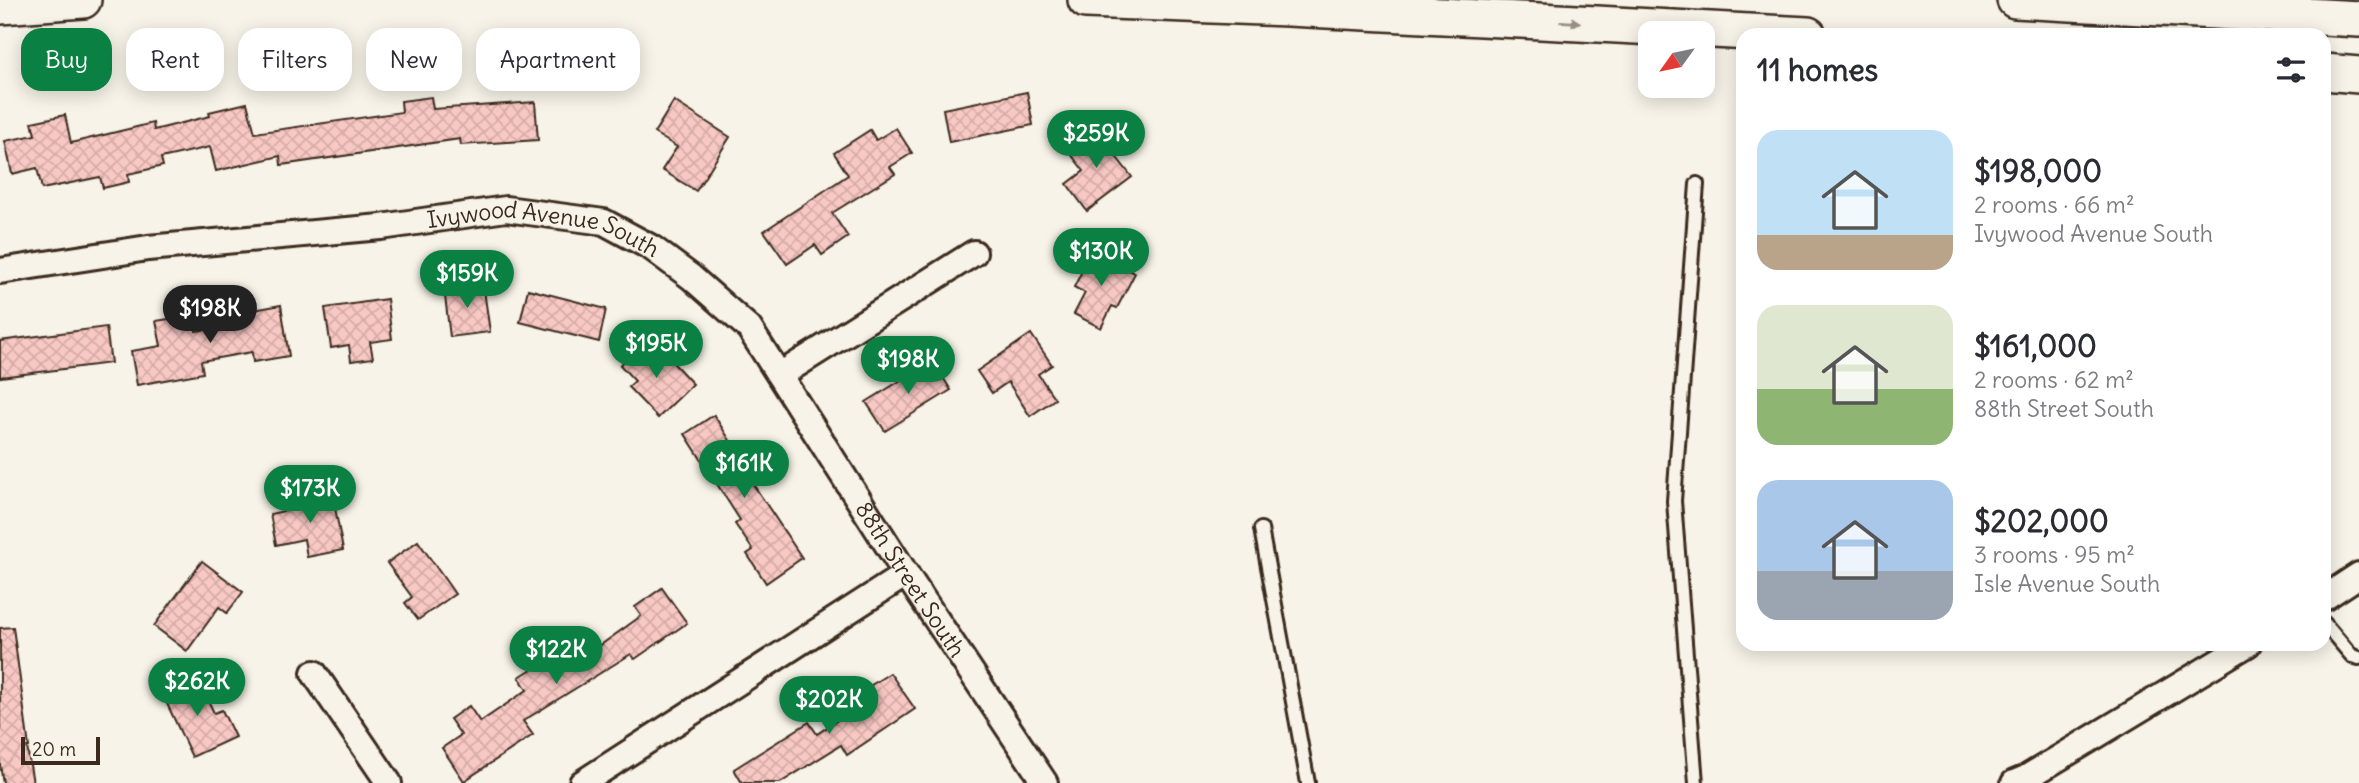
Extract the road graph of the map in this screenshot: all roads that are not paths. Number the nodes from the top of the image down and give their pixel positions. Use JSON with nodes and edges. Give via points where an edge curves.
{"nodes":[{"id":1,"x":83,"y":0,"type":"edge"},
{"id":2,"x":1086,"y":0,"type":"edge"},
{"id":3,"x":2015,"y":0,"type":"edge"},
{"id":4,"x":0,"y":6,"type":"edge"},
{"id":5,"x":2359,"y":19,"type":"edge"},
{"id":6,"x":1736,"y":31,"type":"edge"},
{"id":7,"x":2331,"y":73,"type":"edge"},
{"id":8,"x":2359,"y":75,"type":"edge"},
{"id":9,"x":1697,"y":184,"type":"dead end"},
{"id":10,"x":974,"y":253,"type":"dead end"},
{"id":11,"x":0,"y":271,"type":"edge"},
{"id":12,"x":780,"y":375,"type":"junction"},
{"id":13,"x":1261,"y":529,"type":"dead end"},
{"id":14,"x":906,"y":574,"type":"junction"},
{"id":15,"x":2359,"y":575,"type":"edge"},
{"id":16,"x":2331,"y":593,"type":"edge"},
{"id":17,"x":2331,"y":631,"type":"edge"},
{"id":18,"x":2236,"y":651,"type":"edge"},
{"id":19,"x":2359,"y":659,"type":"edge"},
{"id":20,"x":314,"y":673,"type":"dead end"},
{"id":21,"x":389,"y":783,"type":"edge"},
{"id":22,"x":582,"y":783,"type":"edge"},
{"id":23,"x":1045,"y":783,"type":"edge"},
{"id":24,"x":1308,"y":783,"type":"edge"},
{"id":25,"x":1696,"y":783,"type":"edge"},
{"id":26,"x":2014,"y":783,"type":"edge"}],
"edges":[{"from":1,"to":4,"type":"main road"},
{"from":2,"to":6,"type":"main road","one_way":true},
{"from":3,"to":5,"type":"main road"},
{"from":7,"to":8,"type":"main road"},
{"from":9,"to":25,"type":"lane","via":[[1674,501]]},
{"from":10,"to":12,"type":"street"},
{"from":11,"to":12,"type":"street","name":"Ivywood Avenue South","via":[[148,247],[381,227],[506,209],[604,222],[652,248],[691,277],[749,328]]},
{"from":12,"to":14,"type":"street","name":"88th Street South"},
{"from":13,"to":24,"type":"lane"},
{"from":14,"to":22,"type":"street"},
{"from":14,"to":23,"type":"street","name":"88th Street South"},
{"from":15,"to":16,"type":"street"},
{"from":17,"to":19,"type":"lane"},
{"from":18,"to":26,"type":"street"},
{"from":20,"to":21,"type":"street"}]}
